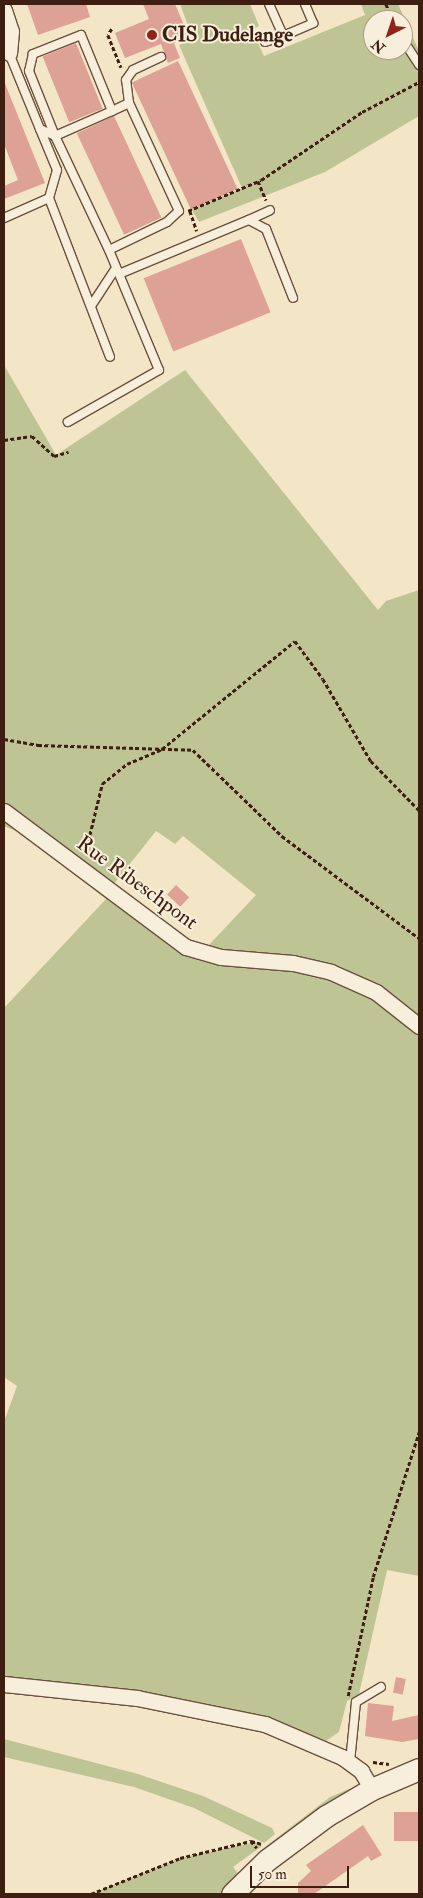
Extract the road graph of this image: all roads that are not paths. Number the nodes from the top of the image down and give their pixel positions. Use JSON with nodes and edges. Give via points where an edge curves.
{"nodes":[{"id":1,"x":269,"y":4,"type":"edge"},
{"id":2,"x":305,"y":4,"type":"edge"},
{"id":3,"x":4,"y":10,"type":"edge"},
{"id":4,"x":283,"y":36,"type":"junction"},
{"id":5,"x":266,"y":42,"type":"dead end"},
{"id":6,"x":9,"y":53,"type":"joint"},
{"id":7,"x":161,"y":57,"type":"dead end"},
{"id":8,"x":29,"y":70,"type":"junction"},
{"id":9,"x":18,"y":76,"type":"junction"},
{"id":10,"x":129,"y":103,"type":"junction"},
{"id":11,"x":112,"y":111,"type":"junction"},
{"id":12,"x":40,"y":129,"type":"junction"},
{"id":13,"x":55,"y":136,"type":"junction"},
{"id":14,"x":49,"y":198,"type":"junction"},
{"id":15,"x":270,"y":210,"type":"road end"},
{"id":16,"x":4,"y":218,"type":"edge"},
{"id":17,"x":249,"y":220,"type":"junction"},
{"id":18,"x":109,"y":250,"type":"junction"},
{"id":19,"x":118,"y":271,"type":"junction"},
{"id":20,"x":293,"y":298,"type":"dead end"},
{"id":21,"x":91,"y":306,"type":"junction"},
{"id":22,"x":110,"y":356,"type":"dead end"},
{"id":23,"x":68,"y":422,"type":"dead end"},
{"id":24,"x":4,"y":811,"type":"edge"},
{"id":25,"x":419,"y":1026,"type":"edge"},
{"id":26,"x":4,"y":1684,"type":"edge"},
{"id":27,"x":381,"y":1687,"type":"dead end"},
{"id":28,"x":350,"y":1762,"type":"junction"},
{"id":29,"x":419,"y":1769,"type":"edge"},
{"id":30,"x":372,"y":1789,"type":"junction"},
{"id":31,"x":232,"y":1894,"type":"edge"}],
"edges":[{"from":1,"to":4,"type":"lane"},
{"from":2,"to":4,"type":"lane","via":[[313,23]]},
{"from":3,"to":6,"type":"street","via":[[11,32]]},
{"from":4,"to":5,"type":"lane"},
{"from":6,"to":9,"type":"lane"},
{"from":7,"to":10,"type":"lane","via":[[134,70],[126,80]]},
{"from":8,"to":9,"type":"lane"},
{"from":8,"to":11,"type":"lane","via":[[33,54],[81,35]]},
{"from":8,"to":13,"type":"lane"},
{"from":9,"to":12,"type":"lane"},
{"from":10,"to":11,"type":"lane"},
{"from":10,"to":18,"type":"lane","via":[[179,211],[168,222]]},
{"from":11,"to":13,"type":"lane"},
{"from":12,"to":13,"type":"lane"},
{"from":12,"to":14,"type":"lane","via":[[57,170]]},
{"from":13,"to":18,"type":"lane"},
{"from":14,"to":16,"type":"lane"},
{"from":14,"to":21,"type":"lane"},
{"from":15,"to":17,"type":"lane"},
{"from":17,"to":19,"type":"lane"},
{"from":17,"to":20,"type":"lane","via":[[266,229]]},
{"from":18,"to":19,"type":"lane"},
{"from":19,"to":21,"type":"lane"},
{"from":19,"to":23,"type":"lane","via":[[159,370]]},
{"from":21,"to":22,"type":"lane"},
{"from":24,"to":25,"type":"street","name":"Rue Ribeschpont","via":[[186,947],[221,957],[293,963],[331,972],[376,992]]},
{"from":26,"to":28,"type":"street","via":[[212,1711],[296,1735]]},
{"from":27,"to":28,"type":"lane","via":[[356,1702]]},
{"from":28,"to":30,"type":"street","via":[[361,1770]]},
{"from":29,"to":30,"type":"main road"},
{"from":30,"to":31,"type":"main road","via":[[289,1842]]}]}
